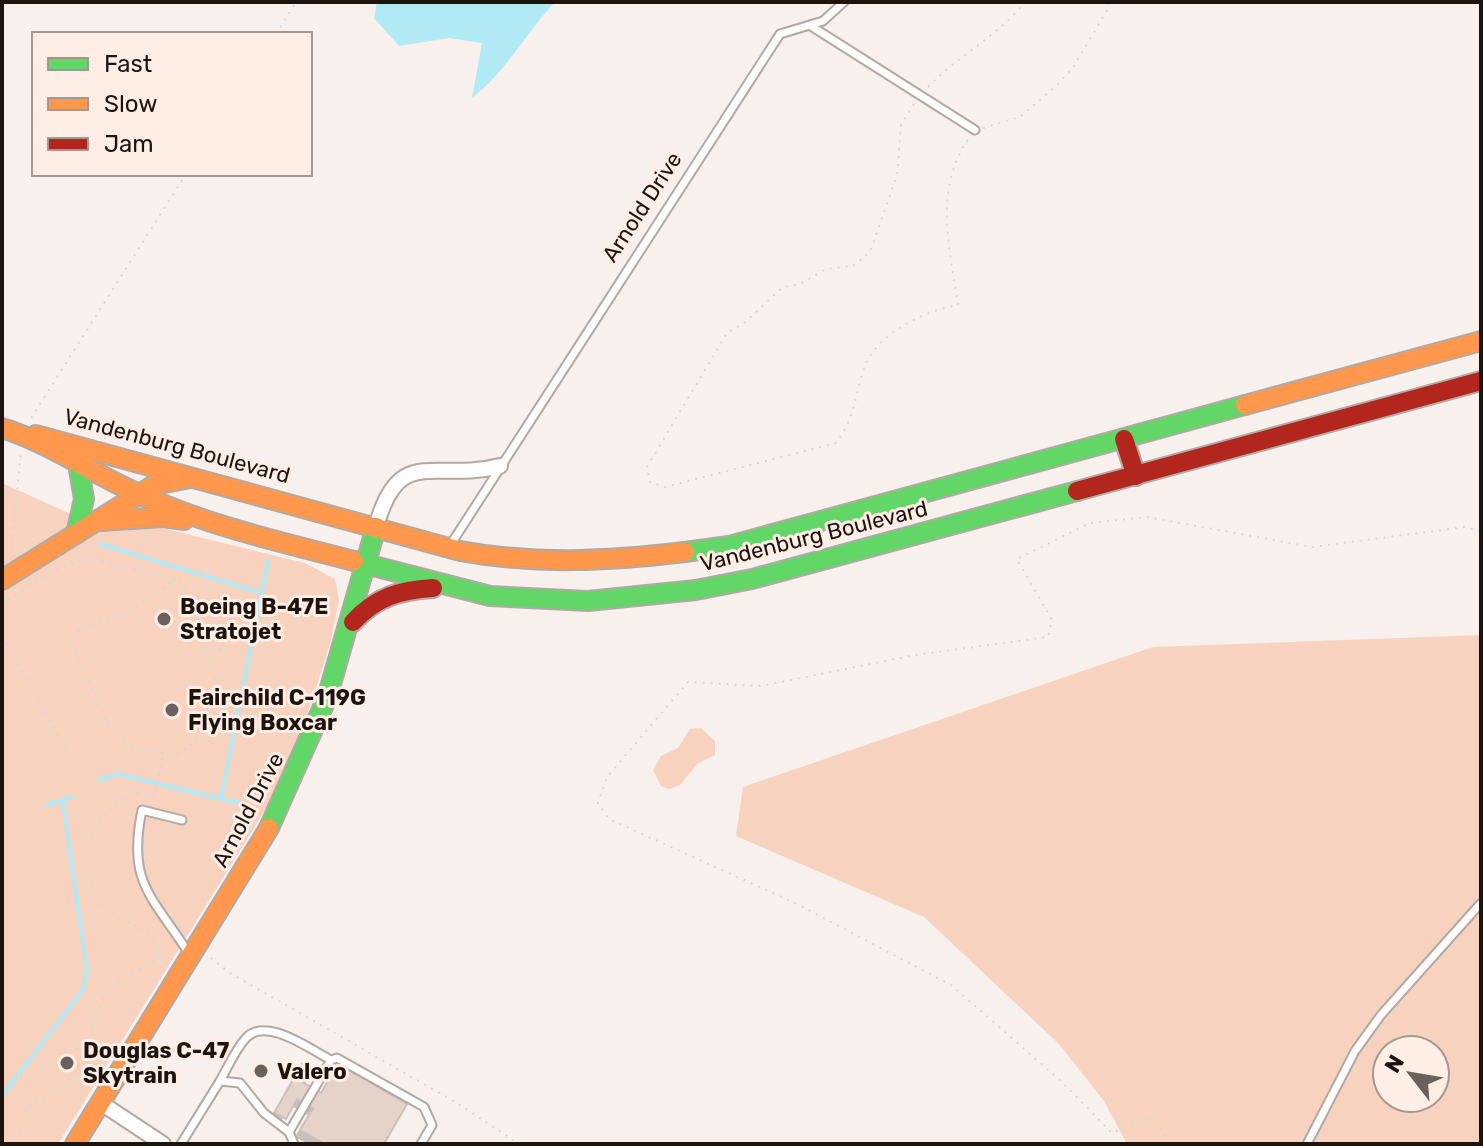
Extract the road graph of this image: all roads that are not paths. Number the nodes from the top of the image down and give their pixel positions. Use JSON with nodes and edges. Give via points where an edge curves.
{"nodes":[{"id":1,"x":844,"y":2,"type":"edge"},
{"id":2,"x":811,"y":26,"type":"junction"},
{"id":3,"x":975,"y":130,"type":"road end"},
{"id":4,"x":1481,"y":341,"type":"edge"},
{"id":5,"x":1481,"y":381,"type":"edge"},
{"id":6,"x":2,"y":428,"type":"edge"},
{"id":7,"x":24,"y":435,"type":"junction"},
{"id":8,"x":1124,"y":439,"type":"junction"},
{"id":9,"x":126,"y":457,"type":"junction"},
{"id":10,"x":78,"y":464,"type":"junction"},
{"id":11,"x":500,"y":466,"type":"junction"},
{"id":12,"x":1136,"y":476,"type":"junction"},
{"id":13,"x":200,"y":477,"type":"junction"},
{"id":14,"x":138,"y":494,"type":"junction"},
{"id":15,"x":93,"y":522,"type":"junction"},
{"id":16,"x":214,"y":525,"type":"junction"},
{"id":17,"x":376,"y":527,"type":"junction"},
{"id":18,"x":76,"y":534,"type":"junction"},
{"id":19,"x":449,"y":548,"type":"junction"},
{"id":20,"x":366,"y":564,"type":"junction"},
{"id":21,"x":6,"y":578,"type":"edge"},
{"id":22,"x":449,"y":587,"type":"junction"},
{"id":23,"x":348,"y":628,"type":"junction"},
{"id":24,"x":182,"y":820,"type":"dead end"},
{"id":25,"x":1481,"y":903,"type":"edge"},
{"id":26,"x":194,"y":952,"type":"junction"},
{"id":27,"x":331,"y":1060,"type":"junction"},
{"id":28,"x":220,"y":1081,"type":"junction"},
{"id":29,"x":101,"y":1103,"type":"junction"},
{"id":30,"x":289,"y":1132,"type":"junction"},
{"id":31,"x":75,"y":1144,"type":"edge"},
{"id":32,"x":163,"y":1144,"type":"edge"},
{"id":33,"x":181,"y":1144,"type":"edge"},
{"id":34,"x":294,"y":1144,"type":"edge"},
{"id":35,"x":421,"y":1144,"type":"edge"},
{"id":36,"x":1307,"y":1144,"type":"edge"}],
"edges":[{"from":1,"to":2,"type":"lane","name":"Arnold Drive"},
{"from":2,"to":3,"type":"lane"},
{"from":2,"to":11,"type":"lane","name":"Arnold Drive","via":[[780,34]]},
{"from":4,"to":8,"type":"main road","name":"Vandenburg Boulevard"},
{"from":5,"to":12,"type":"main road","name":"Vandenburg Boulevard"},
{"from":6,"to":7,"type":"main road","name":"Vandenburg Boulevard"},
{"from":7,"to":9,"type":"main road","name":"Vandenburg Boulevard","via":[[50,436]]},
{"from":7,"to":10,"type":"main road","name":"Vandenburg Boulevard"},
{"from":8,"to":12,"type":"main road"},
{"from":8,"to":19,"type":"main road","name":"Vandenburg Boulevard","via":[[698,552],[544,562]]},
{"from":9,"to":13,"type":"main road","name":"Vandenburg Boulevard"},
{"from":9,"to":14,"type":"main road"},
{"from":10,"to":14,"type":"main road","name":"Vandenburg Boulevard"},
{"from":10,"to":18,"type":"main road","via":[[86,503]]},
{"from":11,"to":17,"type":"street","name":"Arnold Drive","via":[[415,472],[399,478],[386,494]]},
{"from":11,"to":19,"type":"lane","name":"Arnold Drive"},
{"from":12,"to":22,"type":"main road","name":"Vandenburg Boulevard","via":[[696,590],[546,601]]},
{"from":13,"to":14,"type":"main road","via":[[154,485]]},
{"from":13,"to":17,"type":"main road","name":"Vandenburg Boulevard"},
{"from":14,"to":15,"type":"main road"},
{"from":14,"to":16,"type":"main road","name":"Vandenburg Boulevard"},
{"from":15,"to":16,"type":"main road","via":[[163,517]]},
{"from":15,"to":18,"type":"main road"},
{"from":16,"to":20,"type":"main road","name":"Vandenburg Boulevard"},
{"from":17,"to":19,"type":"main road","name":"Vandenburg Boulevard"},
{"from":17,"to":20,"type":"main road","name":"Arnold Drive"},
{"from":18,"to":21,"type":"main road"},
{"from":20,"to":22,"type":"main road","name":"Vandenburg Boulevard"},
{"from":20,"to":23,"type":"main road","name":"Arnold Drive"},
{"from":22,"to":23,"type":"main road","via":[[390,592],[367,605]]},
{"from":23,"to":26,"type":"main road","name":"Arnold Drive","via":[[311,741],[275,819]]},
{"from":24,"to":26,"type":"lane","via":[[142,810],[135,857],[139,877]]},
{"from":25,"to":36,"type":"lane","via":[[1355,1051]]},
{"from":26,"to":29,"type":"main road","name":"Arnold Drive"},
{"from":27,"to":28,"type":"lane","via":[[284,1036],[258,1031],[248,1035]]},
{"from":27,"to":30,"type":"lane"},
{"from":27,"to":35,"type":"lane","via":[[337,1058],[424,1107],[432,1125]]},
{"from":28,"to":30,"type":"lane","via":[[240,1083],[264,1113]]},
{"from":28,"to":33,"type":"lane"},
{"from":29,"to":31,"type":"main road","name":"Arnold Drive"},
{"from":29,"to":32,"type":"street"},
{"from":30,"to":34,"type":"lane"}]}
